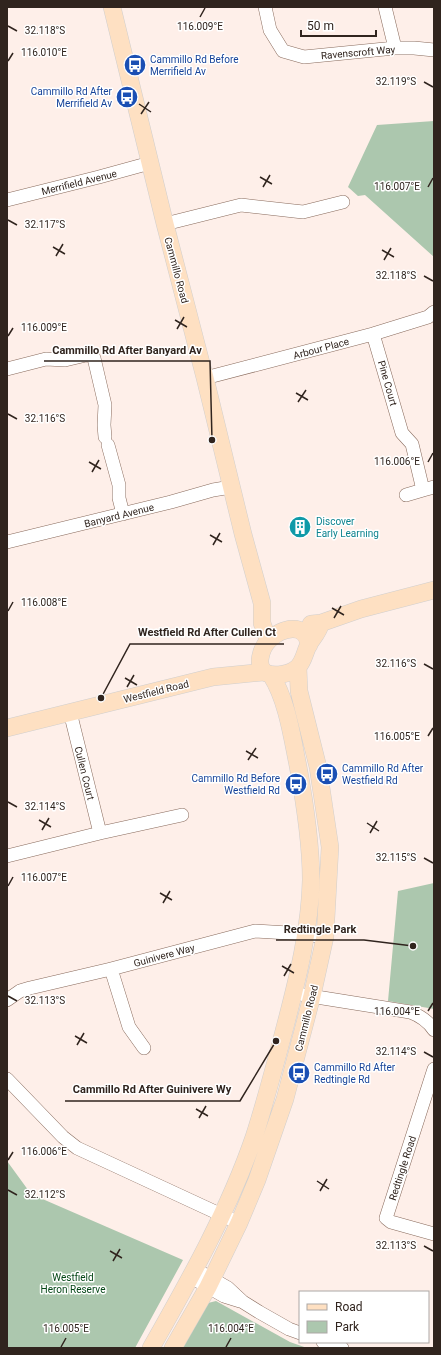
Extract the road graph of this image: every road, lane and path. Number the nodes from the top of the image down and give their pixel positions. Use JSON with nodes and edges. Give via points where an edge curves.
{"nodes":[{"id":1,"x":112,"y":7,"type":"edge"},
{"id":2,"x":265,"y":7,"type":"edge"},
{"id":3,"x":385,"y":7,"type":"edge"},
{"id":4,"x":395,"y":48,"type":"junction"},
{"id":5,"x":434,"y":50,"type":"edge"},
{"id":6,"x":150,"y":163,"type":"junction"},
{"id":7,"x":7,"y":200,"type":"edge"},
{"id":8,"x":344,"y":202,"type":"dead end"},
{"id":9,"x":165,"y":224,"type":"junction"},
{"id":10,"x":434,"y":312,"type":"edge"},
{"id":11,"x":373,"y":334,"type":"junction"},
{"id":12,"x":7,"y":369,"type":"edge"},
{"id":13,"x":205,"y":378,"type":"junction"},
{"id":14,"x":231,"y":487,"type":"junction"},
{"id":15,"x":428,"y":488,"type":"edge"},
{"id":16,"x":406,"y":495,"type":"dead end"},
{"id":17,"x":123,"y":514,"type":"junction"},
{"id":18,"x":7,"y":542,"type":"edge"},
{"id":19,"x":434,"y":590,"type":"edge"},
{"id":20,"x":262,"y":603,"type":"junction"},
{"id":21,"x":321,"y":623,"type":"junction"},
{"id":22,"x":290,"y":630,"type":"junction"},
{"id":23,"x":268,"y":640,"type":"junction"},
{"id":24,"x":308,"y":645,"type":"junction"},
{"id":25,"x":298,"y":667,"type":"junction"},
{"id":26,"x":265,"y":668,"type":"junction"},
{"id":27,"x":70,"y":712,"type":"junction"},
{"id":28,"x":7,"y":728,"type":"edge"},
{"id":29,"x":182,"y":815,"type":"dead end"},
{"id":30,"x":100,"y":833,"type":"junction"},
{"id":31,"x":7,"y":856,"type":"edge"},
{"id":32,"x":306,"y":934,"type":"junction"},
{"id":33,"x":325,"y":937,"type":"junction"},
{"id":34,"x":111,"y":969,"type":"junction"},
{"id":35,"x":294,"y":993,"type":"junction"},
{"id":36,"x":312,"y":996,"type":"junction"},
{"id":37,"x":7,"y":1000,"type":"edge"},
{"id":38,"x":434,"y":1030,"type":"edge"},
{"id":39,"x":144,"y":1048,"type":"dead end"},
{"id":40,"x":434,"y":1068,"type":"edge"},
{"id":41,"x":7,"y":1080,"type":"edge"},
{"id":42,"x":221,"y":1215,"type":"junction"},
{"id":43,"x":239,"y":1223,"type":"junction"},
{"id":44,"x":434,"y":1234,"type":"edge"},
{"id":45,"x":193,"y":1273,"type":"junction"},
{"id":46,"x":211,"y":1283,"type":"junction"},
{"id":47,"x":299,"y":1333,"type":"edge"},
{"id":48,"x":326,"y":1343,"type":"edge"},
{"id":49,"x":151,"y":1348,"type":"edge"},
{"id":50,"x":173,"y":1348,"type":"edge"},
{"id":51,"x":342,"y":1348,"type":"edge"}],
"edges":[{"from":1,"to":6,"type":"main road","name":"Cammillo Road"},
{"from":2,"to":4,"type":"street","name":"Ravenscroft Way","via":[[270,30],[283,52],[304,56]]},
{"from":3,"to":4,"type":"street"},
{"from":4,"to":5,"type":"street","name":"Ravenscroft Way"},
{"from":6,"to":7,"type":"street","name":"Merrifield Avenue"},
{"from":6,"to":9,"type":"main road","name":"Cammillo Road"},
{"from":8,"to":9,"type":"street","via":[[304,212],[241,204]]},
{"from":9,"to":13,"type":"main road","name":"Cammillo Road"},
{"from":10,"to":11,"type":"street","name":"Arbour Place","via":[[428,317]]},
{"from":11,"to":13,"type":"street","name":"Arbour Place"},
{"from":11,"to":15,"type":"street","name":"Pine Court","via":[[402,433],[412,444]]},
{"from":12,"to":17,"type":"street","via":[[46,359],[65,360],[86,355],[94,358],[105,405],[104,425]]},
{"from":13,"to":14,"type":"main road","name":"Cammillo Road"},
{"from":14,"to":17,"type":"street","name":"Banyard Avenue"},
{"from":14,"to":20,"type":"main road","name":"Cammillo Road"},
{"from":15,"to":16,"type":"street"},
{"from":17,"to":18,"type":"street","name":"Banyard Avenue"},
{"from":19,"to":21,"type":"main road","via":[[361,608]]},
{"from":20,"to":22,"type":"main road","name":"Cammillo Road","via":[[278,626]]},
{"from":20,"to":23,"type":"main road","name":"Cammillo Road","via":[[262,623]]},
{"from":21,"to":22,"type":"main road"},
{"from":21,"to":24,"type":"main road"},
{"from":22,"to":23,"type":"main road"},
{"from":22,"to":24,"type":"main road","via":[[305,635]]},
{"from":23,"to":26,"type":"main road"},
{"from":24,"to":25,"type":"main road"},
{"from":25,"to":26,"type":"main road","via":[[285,674]]},
{"from":25,"to":33,"type":"main road","name":"Cammillo Road","via":[[299,691],[318,767],[330,847]]},
{"from":26,"to":27,"type":"main road","name":"Westfield Road","via":[[213,676]]},
{"from":26,"to":32,"type":"main road","name":"Cammillo Road","via":[[282,697],[304,796],[311,880]]},
{"from":27,"to":28,"type":"main road","name":"Westfield Road"},
{"from":27,"to":30,"type":"street","name":"Cullen Court"},
{"from":29,"to":30,"type":"street"},
{"from":30,"to":31,"type":"street"},
{"from":32,"to":33,"type":"street","name":"Guinivere Way"},
{"from":32,"to":34,"type":"street","name":"Guinivere Way","via":[[255,931]]},
{"from":32,"to":35,"type":"main road","name":"Cammillo Road"},
{"from":33,"to":36,"type":"main road","name":"Cammillo Road"},
{"from":34,"to":37,"type":"street","name":"Guinivere Way","via":[[30,988]]},
{"from":34,"to":39,"type":"street","via":[[129,1027]]},
{"from":35,"to":36,"type":"street"},
{"from":35,"to":42,"type":"main road","name":"Cammillo Road","via":[[254,1136]]},
{"from":36,"to":38,"type":"street","via":[[410,1012],[426,1020]]},
{"from":36,"to":43,"type":"main road","name":"Cammillo Road","via":[[285,1099]]},
{"from":40,"to":44,"type":"street","name":"Redtingle Road","via":[[386,1218],[391,1222]]},
{"from":41,"to":42,"type":"street","via":[[77,1148]]},
{"from":42,"to":43,"type":"street"},
{"from":42,"to":45,"type":"main road","name":"Cammillo Road"},
{"from":43,"to":46,"type":"main road","name":"Cammillo Road"},
{"from":45,"to":46,"type":"street"},
{"from":45,"to":49,"type":"main road","name":"Cammillo Road"},
{"from":46,"to":47,"type":"street","via":[[228,1288],[243,1302]]},
{"from":46,"to":50,"type":"main road","name":"Cammillo Road"},
{"from":48,"to":51,"type":"street"}]}
